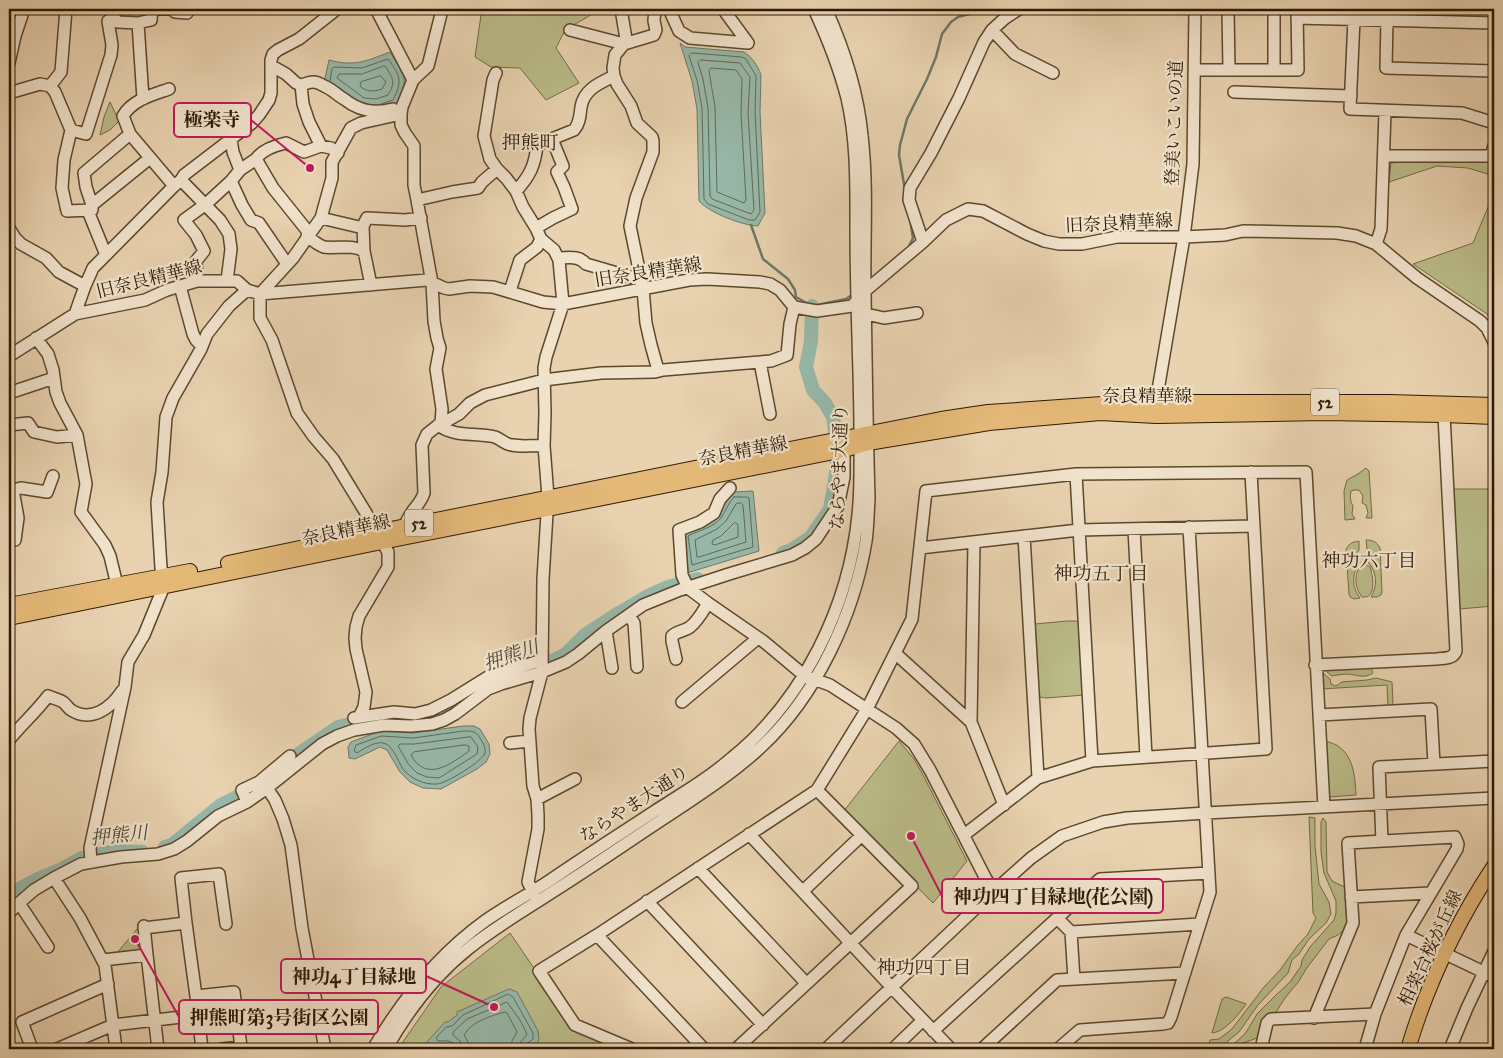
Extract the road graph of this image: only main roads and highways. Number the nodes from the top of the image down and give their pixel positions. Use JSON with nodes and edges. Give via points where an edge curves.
{"nodes":[{"id":1,"x":1494,"y":405,"type":"edge"},
{"id":2,"x":1156,"y":409,"type":"junction"},
{"id":3,"x":1494,"y":417,"type":"edge"},
{"id":4,"x":548,"y":503,"type":"junction"},
{"id":5,"x":379,"y":537,"type":"junction"},
{"id":6,"x":164,"y":581,"type":"junction"},
{"id":7,"x":9,"y":605,"type":"edge"},
{"id":8,"x":9,"y":618,"type":"edge"},
{"id":9,"x":1494,"y":866,"type":"edge"},
{"id":10,"x":1408,"y":1049,"type":"edge"}],
"edges":[{"from":1,"to":2,"type":"main road","name":"奈良精華線","number":"52","via":[[1390,402]]},
{"from":2,"to":3,"type":"main road","name":"奈良精華線","number":"52"},
{"from":2,"to":4,"type":"main road","name":"奈良精華線","number":"52","via":[[1102,404],[988,412],[940,419],[836,447]]},
{"from":4,"to":5,"type":"main road","name":"奈良精華線","number":"52"},
{"from":4,"to":5,"type":"main road","name":"奈良精華線","number":"52","via":[[405,526]]},
{"from":5,"to":6,"type":"main road","name":"奈良精華線","number":"52"},
{"from":6,"to":7,"type":"main road","name":"奈良精華線","number":"52","via":[[117,585]]},
{"from":6,"to":8,"type":"main road","name":"奈良精華線","number":"52"},
{"from":9,"to":10,"type":"main road","name":"相楽台桜が丘線","via":[[1474,897],[1429,986]]}]}
